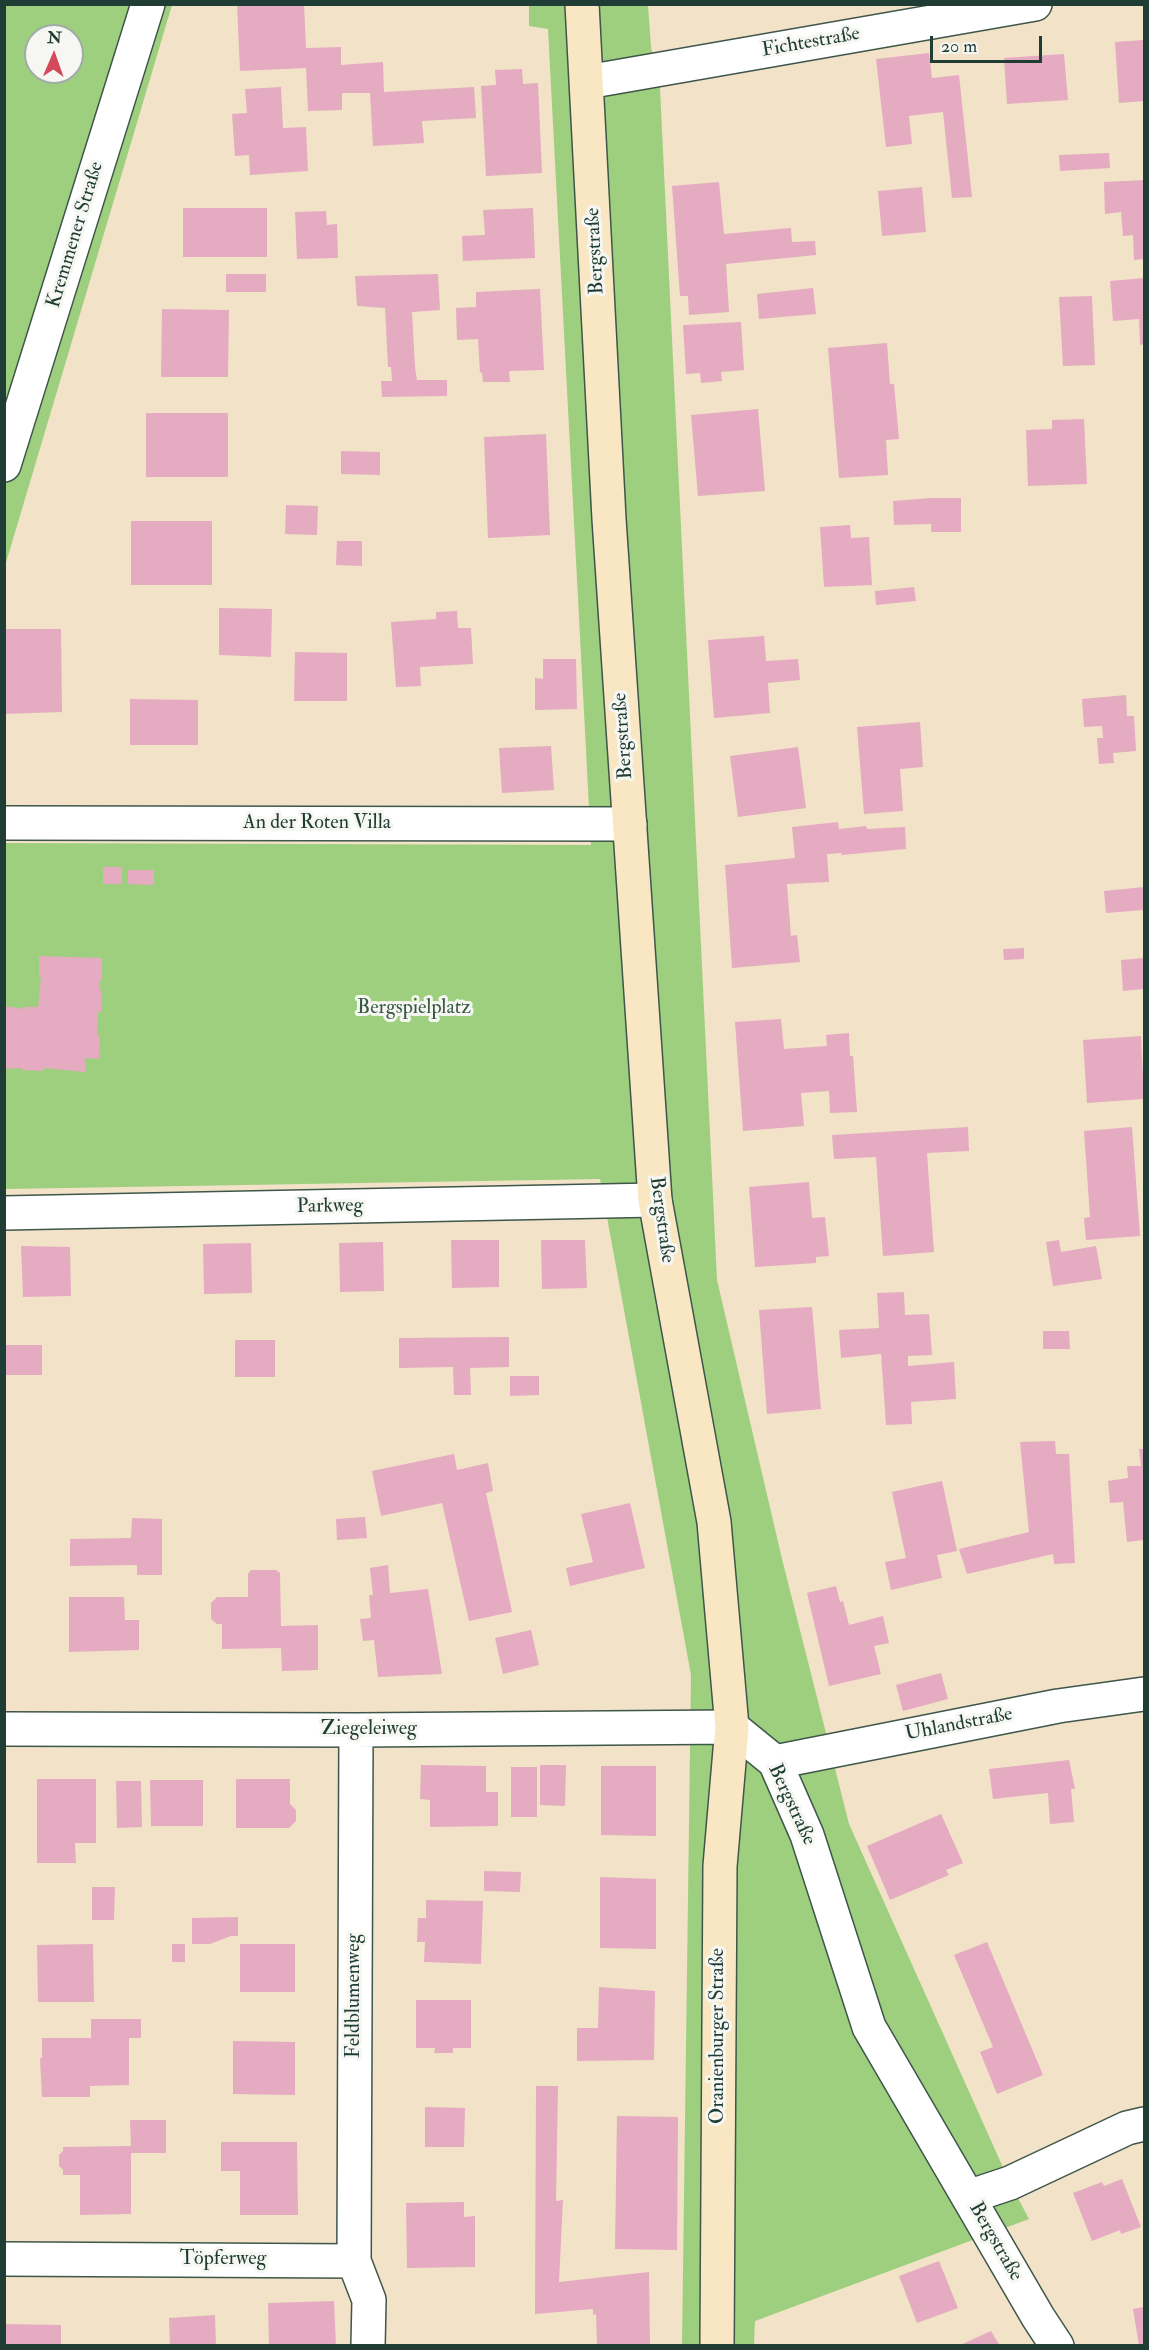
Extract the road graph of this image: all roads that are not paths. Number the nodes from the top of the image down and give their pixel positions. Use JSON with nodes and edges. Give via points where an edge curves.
{"nodes":[{"id":1,"x":148,"y":4,"type":"edge"},
{"id":2,"x":582,"y":4,"type":"edge"},
{"id":3,"x":1035,"y":4,"type":"edge"},
{"id":4,"x":587,"y":82,"type":"junction"},
{"id":5,"x":4,"y":465,"type":"edge"},
{"id":6,"x":4,"y":824,"type":"edge"},
{"id":7,"x":630,"y":824,"type":"junction"},
{"id":8,"x":655,"y":1200,"type":"junction"},
{"id":9,"x":4,"y":1213,"type":"edge"},
{"id":10,"x":1144,"y":1694,"type":"edge"},
{"id":11,"x":732,"y":1727,"type":"junction"},
{"id":12,"x":4,"y":1729,"type":"edge"},
{"id":13,"x":356,"y":1730,"type":"junction"},
{"id":14,"x":775,"y":1762,"type":"junction"},
{"id":15,"x":1144,"y":2124,"type":"edge"},
{"id":16,"x":968,"y":2197,"type":"junction"},
{"id":17,"x":4,"y":2259,"type":"edge"},
{"id":18,"x":354,"y":2261,"type":"junction"},
{"id":19,"x":368,"y":2346,"type":"edge"},
{"id":20,"x":717,"y":2346,"type":"edge"},
{"id":21,"x":1057,"y":2346,"type":"edge"}],
"edges":[{"from":1,"to":5,"type":"street","name":"Kremmener Straße"},
{"from":2,"to":4,"type":"street","name":"Bergstraße"},
{"from":3,"to":4,"type":"street","name":"Fichtestraße"},
{"from":4,"to":7,"type":"street","name":"Bergstraße","via":[[609,519]]},
{"from":6,"to":7,"type":"street","name":"An der Roten Villa"},
{"from":7,"to":8,"type":"street","name":"Bergstraße"},
{"from":8,"to":9,"type":"street","name":"Parkweg"},
{"from":8,"to":11,"type":"street","name":"Bergstraße","via":[[714,1522]]},
{"from":10,"to":14,"type":"street","name":"Uhlandstraße","via":[[1058,1706]]},
{"from":11,"to":13,"type":"street","name":"Ziegeleiweg"},
{"from":11,"to":14,"type":"street","name":"Bergstraße"},
{"from":11,"to":20,"type":"street","name":"Oranienburger Straße","via":[[720,1866]]},
{"from":12,"to":13,"type":"street","name":"Ziegeleiweg"},
{"from":13,"to":18,"type":"street","name":"Feldblumenweg"},
{"from":14,"to":16,"type":"street","name":"Bergstraße","via":[[807,1835],[869,2027]]},
{"from":15,"to":16,"type":"street","via":[[1127,2127],[1010,2183]]},
{"from":16,"to":21,"type":"street","name":"Bergstraße"},
{"from":17,"to":18,"type":"street","name":"Töpferweg"},
{"from":18,"to":19,"type":"street","via":[[369,2300]]}]}
